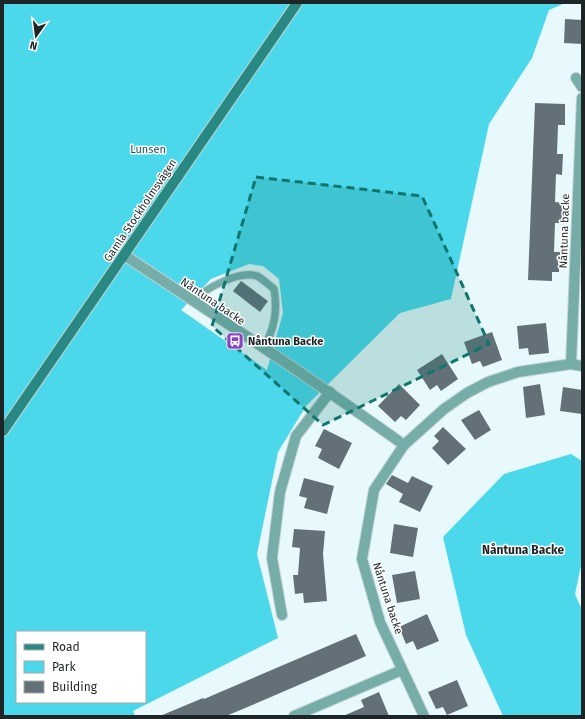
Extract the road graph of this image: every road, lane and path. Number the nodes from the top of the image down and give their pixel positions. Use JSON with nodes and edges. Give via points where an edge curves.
{"nodes":[{"id":1,"x":297,"y":3,"type":"edge"},
{"id":2,"x":576,"y":78,"type":"dead end"},
{"id":3,"x":582,"y":87,"type":"edge"},
{"id":4,"x":582,"y":98,"type":"edge"},
{"id":5,"x":124,"y":255,"type":"junction"},
{"id":6,"x":193,"y":301,"type":"junction"},
{"id":7,"x":263,"y":349,"type":"junction"},
{"id":8,"x":571,"y":364,"type":"junction"},
{"id":9,"x":582,"y":366,"type":"edge"},
{"id":10,"x":330,"y":392,"type":"junction"},
{"id":11,"x":3,"y":431,"type":"edge"},
{"id":12,"x":404,"y":445,"type":"junction"},
{"id":13,"x":282,"y":615,"type":"dead end"},
{"id":14,"x":402,"y":670,"type":"junction"},
{"id":15,"x":294,"y":716,"type":"edge"},
{"id":16,"x":424,"y":716,"type":"edge"}],
"edges":[{"from":1,"to":5,"type":"main road","name":"Gamla Stockholmsvägen"},
{"from":2,"to":3,"type":"street"},
{"from":4,"to":8,"type":"street","name":"Nåntuna backe"},
{"from":5,"to":6,"type":"street","name":"Nåntuna backe"},
{"from":5,"to":11,"type":"main road","name":"Gamla Stockholmsvägen"},
{"from":6,"to":7,"type":"street","name":"Nåntuna backe"},
{"from":6,"to":7,"type":"lane","via":[[203,291],[244,274],[258,276],[274,289],[277,305],[270,337]]},
{"from":7,"to":10,"type":"street","name":"Nåntuna backe"},
{"from":8,"to":9,"type":"street","name":"Nåntuna backe"},
{"from":8,"to":12,"type":"street","name":"Nåntuna backe","via":[[518,372],[488,382],[444,409]]},
{"from":10,"to":12,"type":"street","name":"Nåntuna backe"},
{"from":10,"to":13,"type":"street","via":[[296,436],[280,492],[272,558]]},
{"from":12,"to":14,"type":"street","name":"Nåntuna backe","via":[[374,490],[362,559],[380,622]]},
{"from":14,"to":15,"type":"street"},
{"from":14,"to":16,"type":"street","name":"Nåntuna backe"}]}
